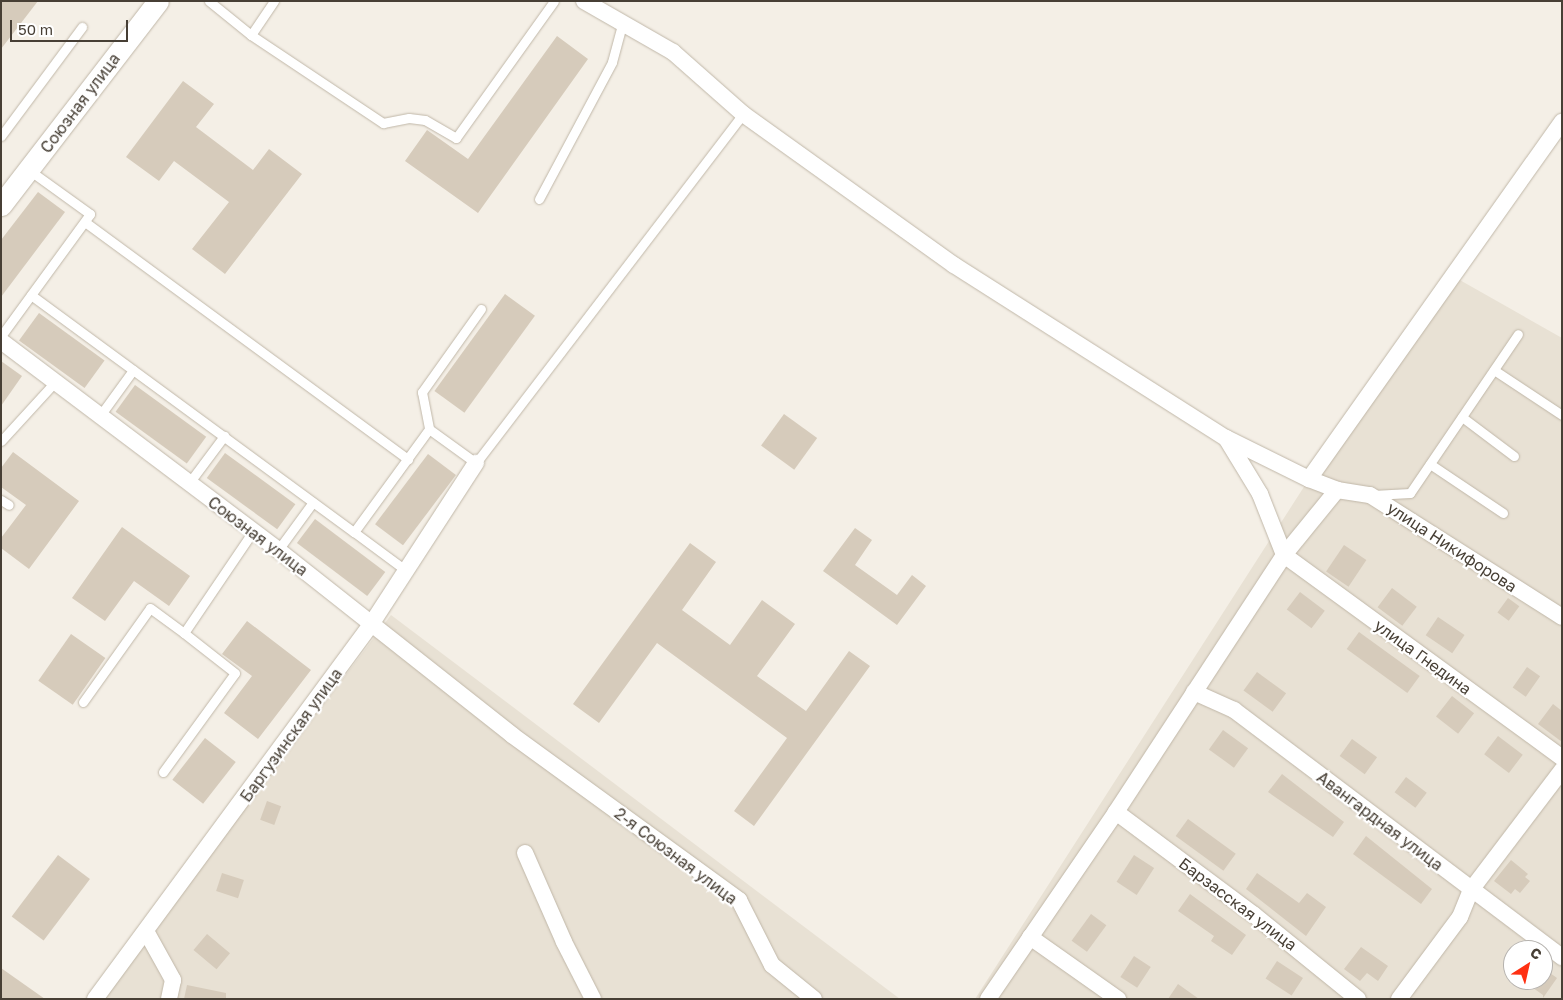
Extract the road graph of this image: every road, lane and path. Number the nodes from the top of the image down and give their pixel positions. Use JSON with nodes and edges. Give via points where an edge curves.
{"nodes":[{"id":1,"x":158,"y":1,"type":"edge"},
{"id":2,"x":209,"y":1,"type":"edge"},
{"id":3,"x":274,"y":1,"type":"edge"},
{"id":4,"x":554,"y":1,"type":"edge"},
{"id":5,"x":584,"y":1,"type":"edge"},
{"id":6,"x":622,"y":25,"type":"junction"},
{"id":7,"x":82,"y":26,"type":"dead end"},
{"id":8,"x":251,"y":35,"type":"junction"},
{"id":9,"x":744,"y":114,"type":"junction"},
{"id":10,"x":1562,"y":122,"type":"edge"},
{"id":11,"x":1,"y":136,"type":"edge"},
{"id":12,"x":29,"y":170,"type":"junction"},
{"id":13,"x":539,"y":199,"type":"dead end"},
{"id":14,"x":1,"y":205,"type":"edge"},
{"id":15,"x":85,"y":222,"type":"junction"},
{"id":16,"x":31,"y":295,"type":"junction"},
{"id":17,"x":481,"y":309,"type":"dead end"},
{"id":18,"x":1518,"y":334,"type":"dead end"},
{"id":19,"x":1,"y":336,"type":"edge"},
{"id":20,"x":1,"y":341,"type":"edge"},
{"id":21,"x":133,"y":370,"type":"junction"},
{"id":22,"x":1494,"y":370,"type":"junction"},
{"id":23,"x":54,"y":383,"type":"junction"},
{"id":24,"x":1562,"y":415,"type":"edge"},
{"id":25,"x":99,"y":417,"type":"junction"},
{"id":26,"x":1462,"y":417,"type":"junction"},
{"id":27,"x":429,"y":429,"type":"junction"},
{"id":28,"x":224,"y":436,"type":"junction"},
{"id":29,"x":1226,"y":438,"type":"junction"},
{"id":30,"x":1,"y":441,"type":"edge"},
{"id":31,"x":1514,"y":456,"type":"dead end"},
{"id":32,"x":408,"y":459,"type":"junction"},
{"id":33,"x":476,"y":463,"type":"junction"},
{"id":34,"x":1430,"y":464,"type":"junction"},
{"id":35,"x":1309,"y":479,"type":"junction"},
{"id":36,"x":189,"y":483,"type":"junction"},
{"id":37,"x":1337,"y":490,"type":"junction"},
{"id":38,"x":1370,"y":495,"type":"junction"},
{"id":39,"x":313,"y":502,"type":"junction"},
{"id":40,"x":1503,"y":513,"type":"dead end"},
{"id":41,"x":253,"y":532,"type":"junction"},
{"id":42,"x":354,"y":532,"type":"junction"},
{"id":43,"x":278,"y":550,"type":"junction"},
{"id":44,"x":1284,"y":554,"type":"junction"},
{"id":45,"x":408,"y":572,"type":"junction"},
{"id":46,"x":1562,"y":616,"type":"edge"},
{"id":47,"x":372,"y":624,"type":"junction"},
{"id":48,"x":184,"y":632,"type":"junction"},
{"id":49,"x":1194,"y":692,"type":"junction"},
{"id":50,"x":83,"y":702,"type":"dead end"},
{"id":51,"x":512,"y":735,"type":"joint"},
{"id":52,"x":1562,"y":758,"type":"edge"},
{"id":53,"x":1562,"y":770,"type":"edge"},
{"id":54,"x":163,"y":772,"type":"dead end"},
{"id":55,"x":1116,"y":812,"type":"junction"},
{"id":56,"x":525,"y":853,"type":"dead end"},
{"id":57,"x":1471,"y":890,"type":"junction"},
{"id":58,"x":146,"y":933,"type":"junction"},
{"id":59,"x":1030,"y":937,"type":"junction"},
{"id":60,"x":1562,"y":957,"type":"edge"},
{"id":61,"x":95,"y":999,"type":"edge"},
{"id":62,"x":169,"y":999,"type":"edge"},
{"id":63,"x":593,"y":999,"type":"edge"},
{"id":64,"x":814,"y":999,"type":"edge"},
{"id":65,"x":988,"y":999,"type":"edge"},
{"id":66,"x":1118,"y":999,"type":"edge"},
{"id":67,"x":1358,"y":999,"type":"edge"},
{"id":68,"x":1399,"y":999,"type":"edge"}],
"edges":[{"from":1,"to":12,"type":"street","name":"Союзная улица"},
{"from":2,"to":8,"type":"lane"},
{"from":3,"to":8,"type":"lane"},
{"from":4,"to":8,"type":"lane","via":[[456,138],[425,120],[409,118],[383,123]]},
{"from":5,"to":6,"type":"street","name":"улица Никифорова"},
{"from":6,"to":9,"type":"street","name":"улица Никифорова","via":[[672,52]]},
{"from":6,"to":13,"type":"lane","via":[[612,62]]},
{"from":7,"to":11,"type":"lane"},
{"from":9,"to":29,"type":"street","name":"улица Никифорова","via":[[954,265]]},
{"from":9,"to":33,"type":"lane"},
{"from":10,"to":35,"type":"street"},
{"from":12,"to":14,"type":"street","name":"Союзная улица"},
{"from":12,"to":15,"type":"lane","via":[[90,214]]},
{"from":15,"to":16,"type":"lane"},
{"from":15,"to":32,"type":"lane"},
{"from":16,"to":19,"type":"lane"},
{"from":16,"to":21,"type":"lane"},
{"from":17,"to":27,"type":"lane","via":[[422,392]]},
{"from":18,"to":22,"type":"lane"},
{"from":20,"to":23,"type":"street","name":"Союзная улица"},
{"from":21,"to":25,"type":"lane"},
{"from":21,"to":28,"type":"lane"},
{"from":22,"to":24,"type":"lane"},
{"from":22,"to":26,"type":"lane"},
{"from":23,"to":25,"type":"street","name":"Союзная улица"},
{"from":23,"to":30,"type":"lane"},
{"from":25,"to":36,"type":"street","name":"Союзная улица"},
{"from":26,"to":31,"type":"lane"},
{"from":26,"to":34,"type":"lane"},
{"from":27,"to":32,"type":"lane"},
{"from":27,"to":33,"type":"lane"},
{"from":28,"to":36,"type":"lane"},
{"from":28,"to":39,"type":"lane"},
{"from":29,"to":35,"type":"street","name":"улица Никифорова"},
{"from":29,"to":44,"type":"street","via":[[1260,494]]},
{"from":32,"to":42,"type":"lane"},
{"from":33,"to":45,"type":"street","name":"Баргузинская улица"},
{"from":34,"to":38,"type":"lane","via":[[1410,493]]},
{"from":34,"to":40,"type":"lane"},
{"from":35,"to":37,"type":"street","name":"улица Никифорова"},
{"from":36,"to":41,"type":"street","name":"Союзная улица"},
{"from":37,"to":38,"type":"street","name":"улица Никифорова"},
{"from":37,"to":44,"type":"street"},
{"from":38,"to":46,"type":"street","name":"улица Никифорова"},
{"from":39,"to":42,"type":"lane"},
{"from":39,"to":43,"type":"lane"},
{"from":41,"to":43,"type":"street","name":"Союзная улица"},
{"from":41,"to":48,"type":"lane"},
{"from":42,"to":45,"type":"lane"},
{"from":43,"to":47,"type":"street","name":"Союзная улица"},
{"from":44,"to":49,"type":"street"},
{"from":44,"to":52,"type":"street","name":"улица Гнедина"},
{"from":45,"to":47,"type":"street","name":"Баргузинская улица"},
{"from":47,"to":51,"type":"street","name":"Союзная улица"},
{"from":47,"to":58,"type":"street","name":"Баргузинская улица"},
{"from":48,"to":50,"type":"lane","via":[[150,608]]},
{"from":48,"to":54,"type":"lane","via":[[235,673]]},
{"from":49,"to":55,"type":"street"},
{"from":49,"to":57,"type":"street","name":"Авангардная улица","via":[[1234,710]]},
{"from":51,"to":64,"type":"street","name":"2-я Союзная улица","via":[[739,900],[772,965]]},
{"from":53,"to":57,"type":"street"},
{"from":55,"to":59,"type":"street"},
{"from":55,"to":67,"type":"street","name":"Барзасская улица","via":[[1253,914]]},
{"from":56,"to":63,"type":"street"},
{"from":57,"to":60,"type":"street","name":"Авангардная улица"},
{"from":57,"to":68,"type":"street","via":[[1460,917]]},
{"from":58,"to":61,"type":"street","name":"Баргузинская улица"},
{"from":58,"to":62,"type":"street","via":[[173,980]]},
{"from":59,"to":65,"type":"street"},
{"from":59,"to":66,"type":"street"}]}
